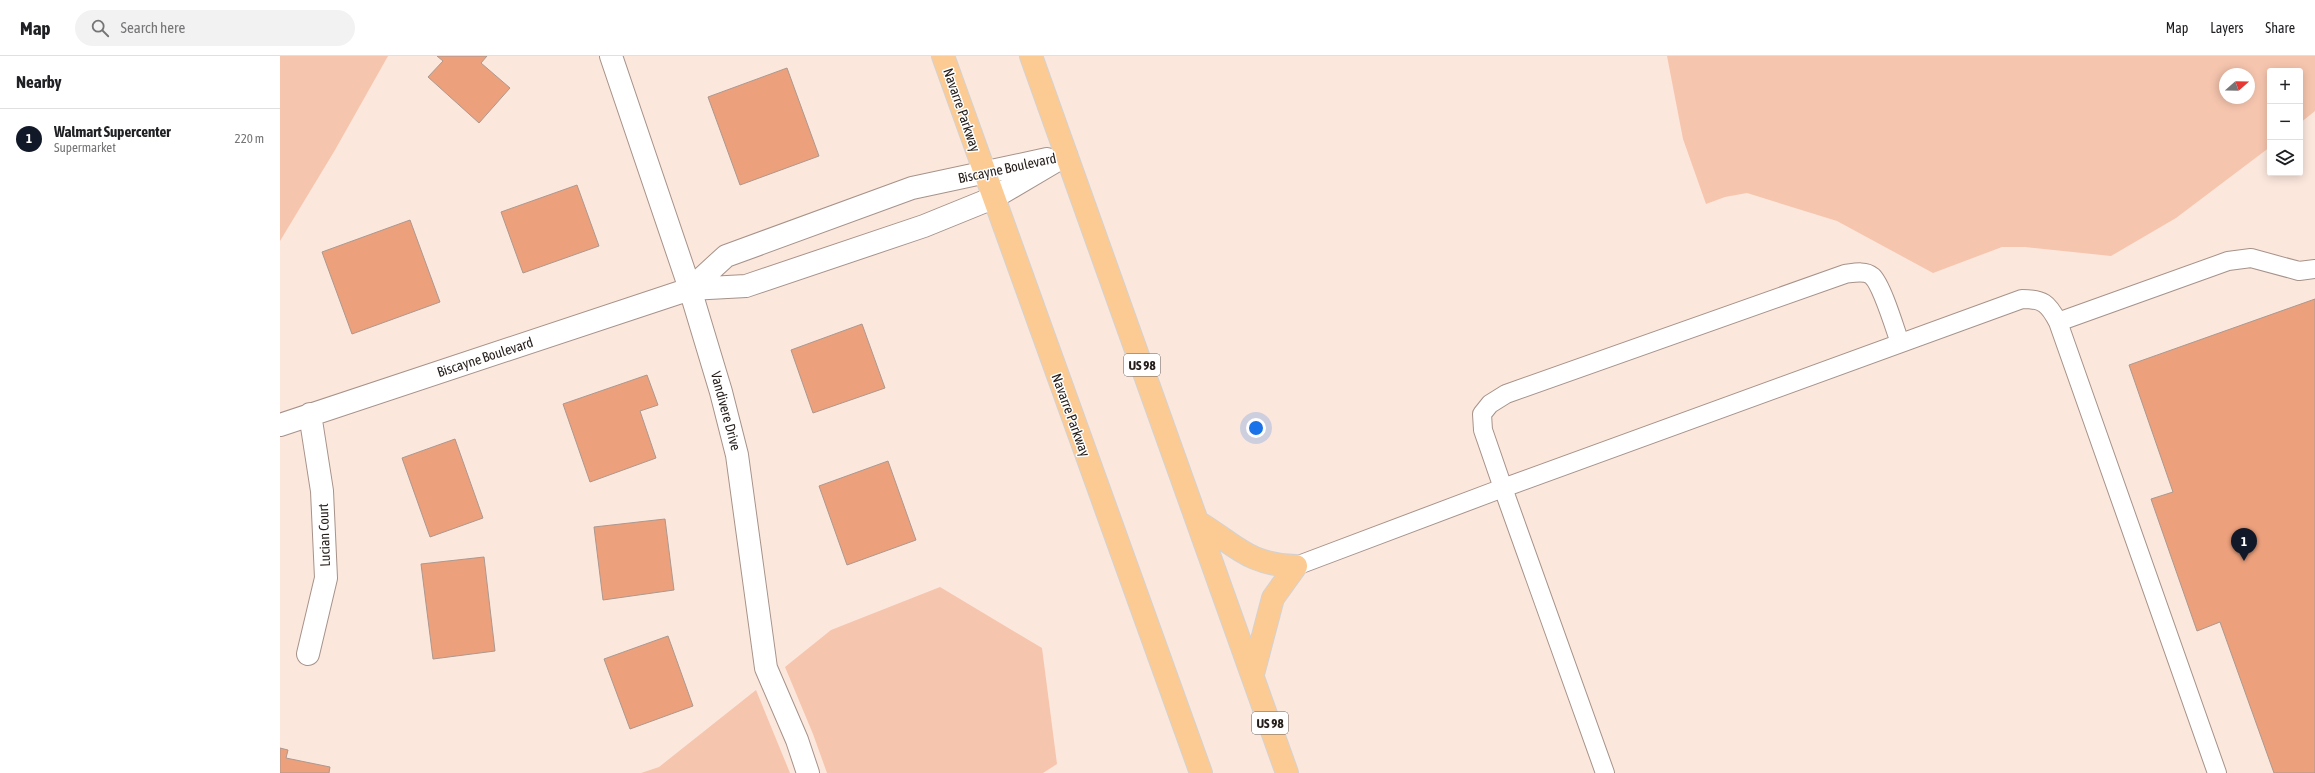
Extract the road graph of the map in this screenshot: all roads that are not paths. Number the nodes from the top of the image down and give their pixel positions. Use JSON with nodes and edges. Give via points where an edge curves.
{"nodes":[{"id":1,"x":611,"y":56,"type":"edge"},
{"id":2,"x":943,"y":56,"type":"edge"},
{"id":3,"x":1031,"y":56,"type":"edge"},
{"id":4,"x":1066,"y":155,"type":"junction"},
{"id":5,"x":984,"y":173,"type":"junction"},
{"id":6,"x":993,"y":198,"type":"junction"},
{"id":7,"x":2315,"y":269,"type":"edge"},
{"id":8,"x":690,"y":289,"type":"junction"},
{"id":9,"x":2058,"y":322,"type":"junction"},
{"id":10,"x":1900,"y":343,"type":"junction"},
{"id":11,"x":310,"y":414,"type":"junction"},
{"id":12,"x":280,"y":425,"type":"edge"},
{"id":13,"x":1503,"y":488,"type":"junction"},
{"id":14,"x":1198,"y":522,"type":"junction"},
{"id":15,"x":1296,"y":566,"type":"junction"},
{"id":16,"x":308,"y":654,"type":"dead end"},
{"id":17,"x":1253,"y":674,"type":"junction"},
{"id":18,"x":808,"y":773,"type":"edge"},
{"id":19,"x":1201,"y":773,"type":"edge"},
{"id":20,"x":1287,"y":773,"type":"edge"},
{"id":21,"x":1605,"y":773,"type":"edge"},
{"id":22,"x":2217,"y":773,"type":"edge"}],
"edges":[{"from":1,"to":8,"type":"street","name":"Vandivere Drive"},
{"from":2,"to":5,"type":"highway","name":"Navarre Parkway"},
{"from":3,"to":4,"type":"highway","number":"US 98"},
{"from":4,"to":5,"type":"street","name":"Biscayne Boulevard"},
{"from":4,"to":6,"type":"street","name":"Biscayne Boulevard"},
{"from":4,"to":14,"type":"highway","number":"US 98"},
{"from":5,"to":6,"type":"highway","name":"Navarre Parkway"},
{"from":5,"to":8,"type":"street","name":"Biscayne Boulevard","via":[[912,188],[726,256]]},
{"from":6,"to":8,"type":"street","name":"Biscayne Boulevard","via":[[924,226],[746,286]]},
{"from":6,"to":19,"type":"highway","name":"Navarre Parkway"},
{"from":7,"to":9,"type":"lane","via":[[2299,271],[2251,258],[2228,261]]},
{"from":8,"to":11,"type":"street","name":"Biscayne Boulevard"},
{"from":8,"to":18,"type":"street","name":"Vandivere Drive","via":[[722,392],[738,455],[766,668],[797,740]]},
{"from":9,"to":10,"type":"lane","via":[[2050,307],[2037,299],[2022,299]]},
{"from":9,"to":22,"type":"lane"},
{"from":10,"to":13,"type":"lane"},
{"from":10,"to":13,"type":"lane","via":[[1879,286],[1872,276],[1860,272],[1845,274],[1506,394],[1490,404],[1482,414],[1483,430]]},
{"from":11,"to":12,"type":"street","name":"Biscayne Boulevard"},
{"from":11,"to":16,"type":"street","name":"Lucian Court","via":[[322,491],[326,578]]},
{"from":13,"to":15,"type":"lane"},
{"from":13,"to":21,"type":"lane"},
{"from":14,"to":15,"type":"highway","via":[[1221,536],[1238,551],[1257,561],[1275,566]]},
{"from":14,"to":17,"type":"highway","number":"US 98"},
{"from":15,"to":17,"type":"highway","via":[[1273,598]]},
{"from":17,"to":20,"type":"highway","number":"US 98"}]}
